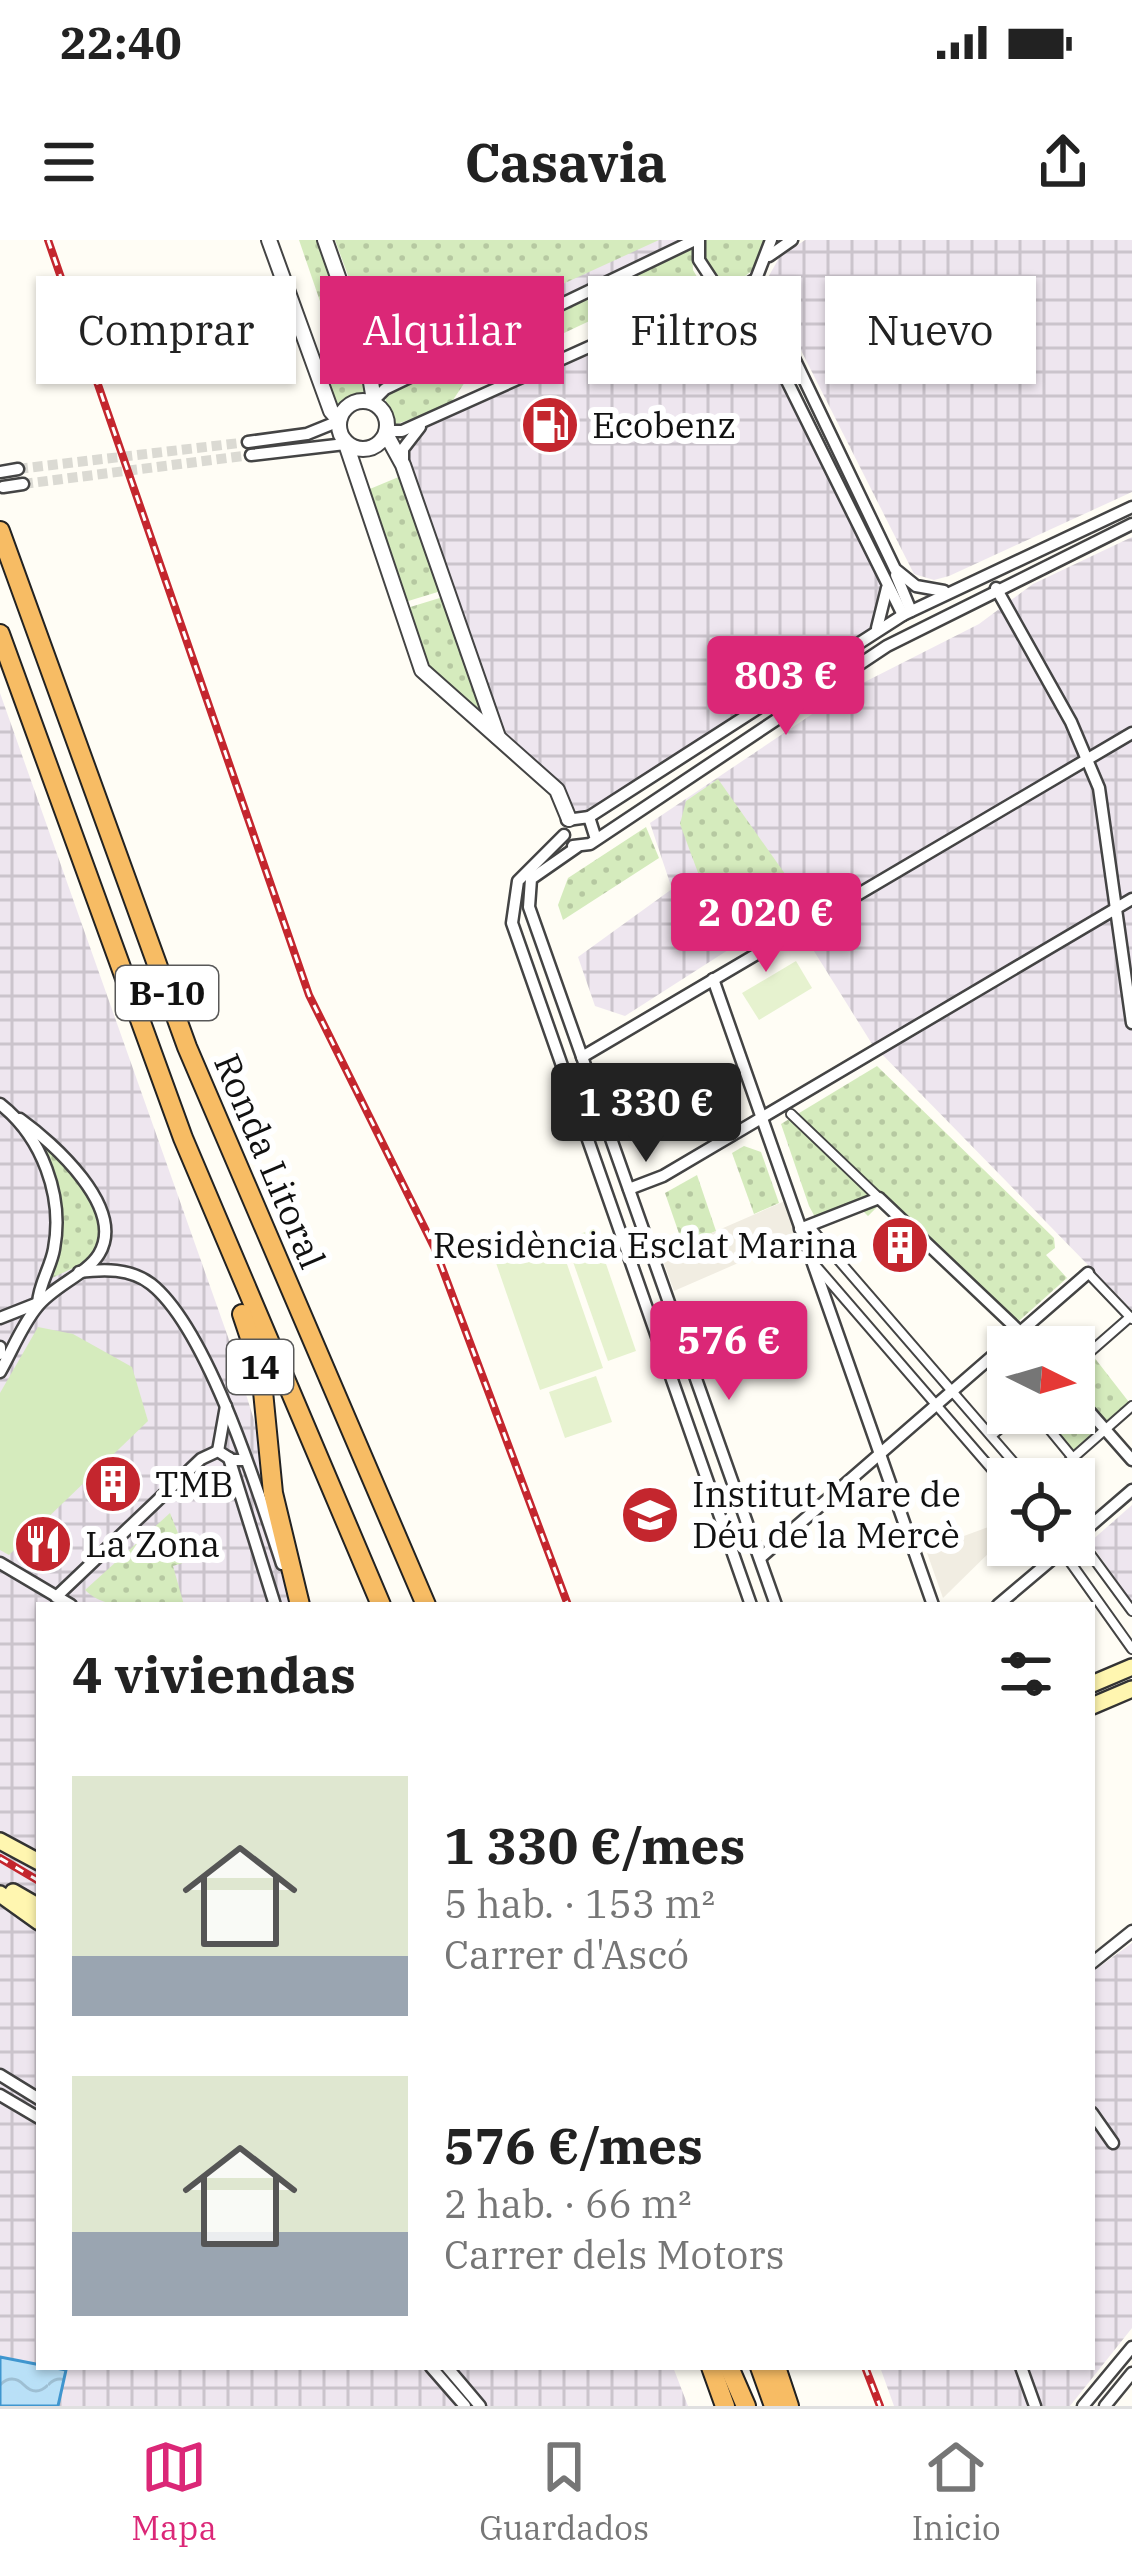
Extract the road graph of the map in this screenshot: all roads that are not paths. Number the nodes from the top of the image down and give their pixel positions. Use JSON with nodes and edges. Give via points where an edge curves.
{"nodes":[{"id":1,"x":269,"y":240,"type":"edge"},
{"id":2,"x":325,"y":240,"type":"edge"},
{"id":3,"x":697,"y":240,"type":"edge"},
{"id":4,"x":771,"y":240,"type":"edge"},
{"id":5,"x":792,"y":240,"type":"edge"},
{"id":6,"x":769,"y":256,"type":"junction"},
{"id":7,"x":709,"y":276,"type":"edge"},
{"id":8,"x":758,"y":276,"type":"edge"},
{"id":9,"x":588,"y":347,"type":"edge"},
{"id":10,"x":801,"y":373,"type":"edge"},
{"id":11,"x":788,"y":384,"type":"edge"},
{"id":12,"x":374,"y":400,"type":"junction"},
{"id":13,"x":431,"y":417,"type":"junction"},
{"id":14,"x":339,"y":420,"type":"junction"},
{"id":15,"x":387,"y":432,"type":"junction"},
{"id":16,"x":346,"y":444,"type":"junction"},
{"id":17,"x":403,"y":465,"type":"junction"},
{"id":18,"x":18,"y":470,"type":"tunnel mouth"},
{"id":19,"x":0,"y":472,"type":"edge"},
{"id":20,"x":23,"y":484,"type":"tunnel mouth"},
{"id":21,"x":3,"y":487,"type":"edge"},
{"id":22,"x":1132,"y":506,"type":"edge"},
{"id":23,"x":1132,"y":524,"type":"edge"},
{"id":24,"x":0,"y":531,"type":"edge"},
{"id":25,"x":895,"y":569,"type":"junction"},
{"id":26,"x":887,"y":585,"type":"junction"},
{"id":27,"x":996,"y":588,"type":"junction"},
{"id":28,"x":947,"y":592,"type":"junction"},
{"id":29,"x":956,"y":607,"type":"junction"},
{"id":30,"x":908,"y":610,"type":"junction"},
{"id":31,"x":890,"y":623,"type":"junction"},
{"id":32,"x":875,"y":632,"type":"junction"},
{"id":33,"x":0,"y":634,"type":"edge"},
{"id":34,"x":886,"y":646,"type":"junction"},
{"id":35,"x":1132,"y":733,"type":"edge"},
{"id":36,"x":499,"y":737,"type":"junction"},
{"id":37,"x":1088,"y":756,"type":"junction"},
{"id":38,"x":589,"y":818,"type":"junction"},
{"id":39,"x":569,"y":819,"type":"junction"},
{"id":40,"x":564,"y":835,"type":"junction"},
{"id":41,"x":595,"y":836,"type":"junction"},
{"id":42,"x":577,"y":847,"type":"junction"},
{"id":43,"x":1132,"y":899,"type":"edge"},
{"id":44,"x":1117,"y":904,"type":"junction"},
{"id":45,"x":713,"y":979,"type":"junction"},
{"id":46,"x":1132,"y":1023,"type":"edge"},
{"id":47,"x":583,"y":1057,"type":"junction"},
{"id":48,"x":0,"y":1104,"type":"edge"},
{"id":49,"x":791,"y":1114,"type":"dead end"},
{"id":50,"x":760,"y":1117,"type":"junction"},
{"id":51,"x":20,"y":1120,"type":"junction"},
{"id":52,"x":183,"y":1138,"type":"junction"},
{"id":53,"x":629,"y":1190,"type":"junction"},
{"id":54,"x":879,"y":1198,"type":"junction"},
{"id":55,"x":804,"y":1227,"type":"junction"},
{"id":56,"x":812,"y":1262,"type":"junction"},
{"id":57,"x":848,"y":1270,"type":"junction"},
{"id":58,"x":79,"y":1272,"type":"junction"},
{"id":59,"x":1088,"y":1273,"type":"joint"},
{"id":60,"x":831,"y":1282,"type":"junction"},
{"id":61,"x":38,"y":1303,"type":"junction"},
{"id":62,"x":0,"y":1318,"type":"edge"},
{"id":63,"x":1131,"y":1318,"type":"edge"},
{"id":64,"x":892,"y":1323,"type":"junction"},
{"id":65,"x":1018,"y":1326,"type":"edge"},
{"id":66,"x":1027,"y":1326,"type":"edge"},
{"id":67,"x":877,"y":1334,"type":"junction"},
{"id":68,"x":1095,"y":1348,"type":"edge"},
{"id":69,"x":987,"y":1360,"type":"edge"},
{"id":70,"x":0,"y":1372,"type":"edge"},
{"id":71,"x":944,"y":1396,"type":"junction"},
{"id":72,"x":226,"y":1406,"type":"junction"},
{"id":73,"x":1132,"y":1406,"type":"edge"},
{"id":74,"x":1095,"y":1420,"type":"edge"},
{"id":75,"x":1104,"y":1431,"type":"junction"},
{"id":76,"x":994,"y":1434,"type":"edge"},
{"id":77,"x":1053,"y":1434,"type":"edge"},
{"id":78,"x":992,"y":1436,"type":"junction"},
{"id":79,"x":358,"y":1445,"type":"junction"},
{"id":80,"x":879,"y":1453,"type":"junction"},
{"id":81,"x":224,"y":1455,"type":"junction"},
{"id":82,"x":987,"y":1458,"type":"edge"},
{"id":83,"x":1010,"y":1458,"type":"edge"},
{"id":84,"x":1072,"y":1458,"type":"joint"},
{"id":85,"x":245,"y":1460,"type":"junction"},
{"id":86,"x":1132,"y":1460,"type":"edge"},
{"id":87,"x":1132,"y":1490,"type":"edge"},
{"id":88,"x":1095,"y":1521,"type":"edge"},
{"id":89,"x":760,"y":1558,"type":"junction"},
{"id":90,"x":0,"y":1563,"type":"edge"},
{"id":91,"x":1042,"y":1566,"type":"edge"},
{"id":92,"x":1083,"y":1566,"type":"edge"},
{"id":93,"x":1091,"y":1566,"type":"edge"},
{"id":94,"x":56,"y":1597,"type":"junction"},
{"id":95,"x":65,"y":1602,"type":"edge"},
{"id":96,"x":273,"y":1602,"type":"edge"},
{"id":97,"x":296,"y":1602,"type":"edge"},
{"id":98,"x":296,"y":1602,"type":"edge"},
{"id":99,"x":380,"y":1602,"type":"edge"},
{"id":100,"x":425,"y":1602,"type":"edge"},
{"id":101,"x":437,"y":1602,"type":"edge"},
{"id":102,"x":750,"y":1602,"type":"edge"},
{"id":103,"x":775,"y":1602,"type":"edge"},
{"id":104,"x":932,"y":1602,"type":"edge"},
{"id":105,"x":1001,"y":1602,"type":"edge"},
{"id":106,"x":1132,"y":1611,"type":"edge"},
{"id":107,"x":1132,"y":1648,"type":"edge"},
{"id":108,"x":1132,"y":1667,"type":"edge"},
{"id":109,"x":1095,"y":1683,"type":"edge"},
{"id":110,"x":1132,"y":1688,"type":"edge"},
{"id":111,"x":1095,"y":1705,"type":"edge"},
{"id":112,"x":0,"y":1841,"type":"edge"},
{"id":113,"x":36,"y":1857,"type":"edge"},
{"id":114,"x":0,"y":1889,"type":"edge"},
{"id":115,"x":36,"y":1906,"type":"edge"},
{"id":116,"x":36,"y":1919,"type":"edge"},
{"id":117,"x":1132,"y":1931,"type":"edge"},
{"id":118,"x":1095,"y":1961,"type":"edge"},
{"id":119,"x":0,"y":2075,"type":"edge"},
{"id":120,"x":0,"y":2095,"type":"edge"},
{"id":121,"x":36,"y":2096,"type":"edge"},
{"id":122,"x":1095,"y":2117,"type":"edge"},
{"id":123,"x":36,"y":2119,"type":"edge"},
{"id":124,"x":1113,"y":2143,"type":"dead end"},
{"id":125,"x":1132,"y":2347,"type":"edge"},
{"id":126,"x":434,"y":2370,"type":"edge"},
{"id":127,"x":450,"y":2370,"type":"edge"},
{"id":128,"x":716,"y":2370,"type":"edge"},
{"id":129,"x":761,"y":2370,"type":"edge"},
{"id":130,"x":777,"y":2370,"type":"edge"},
{"id":131,"x":1022,"y":2370,"type":"edge"},
{"id":132,"x":1132,"y":2373,"type":"edge"},
{"id":133,"x":465,"y":2406,"type":"edge"},
{"id":134,"x":480,"y":2406,"type":"edge"},
{"id":135,"x":725,"y":2406,"type":"edge"},
{"id":136,"x":746,"y":2406,"type":"edge"},
{"id":137,"x":774,"y":2406,"type":"edge"},
{"id":138,"x":789,"y":2406,"type":"edge"},
{"id":139,"x":1034,"y":2406,"type":"edge"},
{"id":140,"x":1083,"y":2406,"type":"edge"},
{"id":141,"x":1106,"y":2406,"type":"edge"}],
"edges":[{"from":1,"to":14,"type":"street"},
{"from":2,"to":12,"type":"street"},
{"from":3,"to":7,"type":"street"},
{"from":3,"to":12,"type":"street"},
{"from":4,"to":6,"type":"street"},
{"from":5,"to":6,"type":"street"},
{"from":6,"to":8,"type":"street"},
{"from":9,"to":13,"type":"street"},
{"from":10,"to":25,"type":"street"},
{"from":11,"to":26,"type":"street"},
{"from":12,"to":14,"type":"street"},
{"from":12,"to":15,"type":"street"},
{"from":13,"to":15,"type":"street"},
{"from":13,"to":17,"type":"street","via":[[408,439]]},
{"from":14,"to":16,"type":"street"},
{"from":14,"to":16,"type":"street","via":[[249,448]]},
{"from":15,"to":16,"type":"street","via":[[370,447]]},
{"from":15,"to":17,"type":"street"},
{"from":16,"to":36,"type":"street","via":[[416,658]]},
{"from":17,"to":36,"type":"street"},
{"from":18,"to":19,"type":"street"},
{"from":20,"to":21,"type":"street"},
{"from":22,"to":28,"type":"street"},
{"from":23,"to":27,"type":"street"},
{"from":24,"to":79,"type":"highway","name":"Ronda Litoral","number":"B-10","via":[[187,1048]]},
{"from":25,"to":28,"type":"street","via":[[916,586]]},
{"from":25,"to":30,"type":"street"},
{"from":26,"to":30,"type":"street"},
{"from":26,"to":32,"type":"street"},
{"from":27,"to":29,"type":"street"},
{"from":27,"to":37,"type":"street"},
{"from":28,"to":30,"type":"street"},
{"from":29,"to":30,"type":"street"},
{"from":29,"to":34,"type":"street"},
{"from":30,"to":31,"type":"street"},
{"from":31,"to":32,"type":"street"},
{"from":31,"to":34,"type":"street"},
{"from":32,"to":38,"type":"street"},
{"from":33,"to":52,"type":"highway","name":"Ronda Litoral","number":"B-10"},
{"from":34,"to":41,"type":"street"},
{"from":35,"to":37,"type":"street"},
{"from":36,"to":39,"type":"street","via":[[557,790]]},
{"from":37,"to":44,"type":"street"},
{"from":37,"to":45,"type":"street"},
{"from":38,"to":39,"type":"street"},
{"from":38,"to":41,"type":"street"},
{"from":39,"to":40,"type":"street"},
{"from":40,"to":42,"type":"street"},
{"from":40,"to":102,"type":"street","via":[[518,881],[512,923]]},
{"from":41,"to":42,"type":"street"},
{"from":42,"to":47,"type":"street","via":[[535,874],[527,898]]},
{"from":43,"to":44,"type":"street"},
{"from":44,"to":46,"type":"street"},
{"from":44,"to":50,"type":"street"},
{"from":45,"to":47,"type":"street"},
{"from":45,"to":50,"type":"street"},
{"from":47,"to":53,"type":"street"},
{"from":48,"to":51,"type":"street"},
{"from":49,"to":54,"type":"street"},
{"from":50,"to":53,"type":"street"},
{"from":50,"to":55,"type":"street"},
{"from":51,"to":58,"type":"street","via":[[76,1168],[99,1208],[103,1249]]},
{"from":51,"to":61,"type":"street","via":[[57,1209]]},
{"from":52,"to":97,"type":"highway","number":"14","via":[[261,1371],[271,1478]]},
{"from":52,"to":99,"type":"highway","name":"Ronda Litoral","number":"B-10"},
{"from":53,"to":89,"type":"street"},
{"from":54,"to":55,"type":"street"},
{"from":54,"to":65,"type":"street"},
{"from":55,"to":56,"type":"street"},
{"from":55,"to":57,"type":"street"},
{"from":56,"to":60,"type":"street"},
{"from":56,"to":80,"type":"street"},
{"from":57,"to":60,"type":"street"},
{"from":57,"to":64,"type":"street"},
{"from":58,"to":61,"type":"street"},
{"from":58,"to":72,"type":"street","via":[[125,1272],[150,1283]]},
{"from":59,"to":63,"type":"street"},
{"from":59,"to":66,"type":"street"},
{"from":60,"to":67,"type":"street"},
{"from":61,"to":62,"type":"street"},
{"from":61,"to":70,"type":"street"},
{"from":63,"to":68,"type":"street"},
{"from":64,"to":67,"type":"street"},
{"from":64,"to":71,"type":"street"},
{"from":67,"to":71,"type":"street"},
{"from":69,"to":71,"type":"street"},
{"from":71,"to":78,"type":"street"},
{"from":71,"to":80,"type":"street"},
{"from":71,"to":82,"type":"street"},
{"from":72,"to":81,"type":"street"},
{"from":72,"to":85,"type":"street"},
{"from":73,"to":75,"type":"street"},
{"from":74,"to":75,"type":"street"},
{"from":75,"to":84,"type":"street"},
{"from":75,"to":86,"type":"street"},
{"from":76,"to":78,"type":"street"},
{"from":77,"to":84,"type":"street"},
{"from":78,"to":83,"type":"street"},
{"from":79,"to":100,"type":"highway","name":"Ronda Litoral","number":"B-10"},
{"from":79,"to":101,"type":"highway"},
{"from":80,"to":89,"type":"street"},
{"from":80,"to":104,"type":"street"},
{"from":81,"to":85,"type":"street"},
{"from":81,"to":94,"type":"street","via":[[201,1459]]},
{"from":81,"to":96,"type":"street"},
{"from":85,"to":98,"type":"street"},
{"from":87,"to":88,"type":"street"},
{"from":89,"to":103,"type":"street"},
{"from":90,"to":94,"type":"street"},
{"from":91,"to":105,"type":"street"},
{"from":92,"to":107,"type":"street"},
{"from":93,"to":106,"type":"street"},
{"from":94,"to":95,"type":"street"},
{"from":108,"to":109,"type":"main road"},
{"from":110,"to":111,"type":"main road"},
{"from":112,"to":113,"type":"main road"},
{"from":114,"to":115,"type":"main road"},
{"from":114,"to":116,"type":"main road"},
{"from":117,"to":118,"type":"street"},
{"from":119,"to":121,"type":"street"},
{"from":120,"to":123,"type":"street"},
{"from":122,"to":124,"type":"street"},
{"from":125,"to":140,"type":"street"},
{"from":126,"to":133,"type":"street"},
{"from":127,"to":134,"type":"street"},
{"from":128,"to":135,"type":"highway"},
{"from":128,"to":136,"type":"highway"},
{"from":129,"to":137,"type":"highway"},
{"from":130,"to":138,"type":"highway"},
{"from":131,"to":139,"type":"street"},
{"from":132,"to":141,"type":"street"}]}
